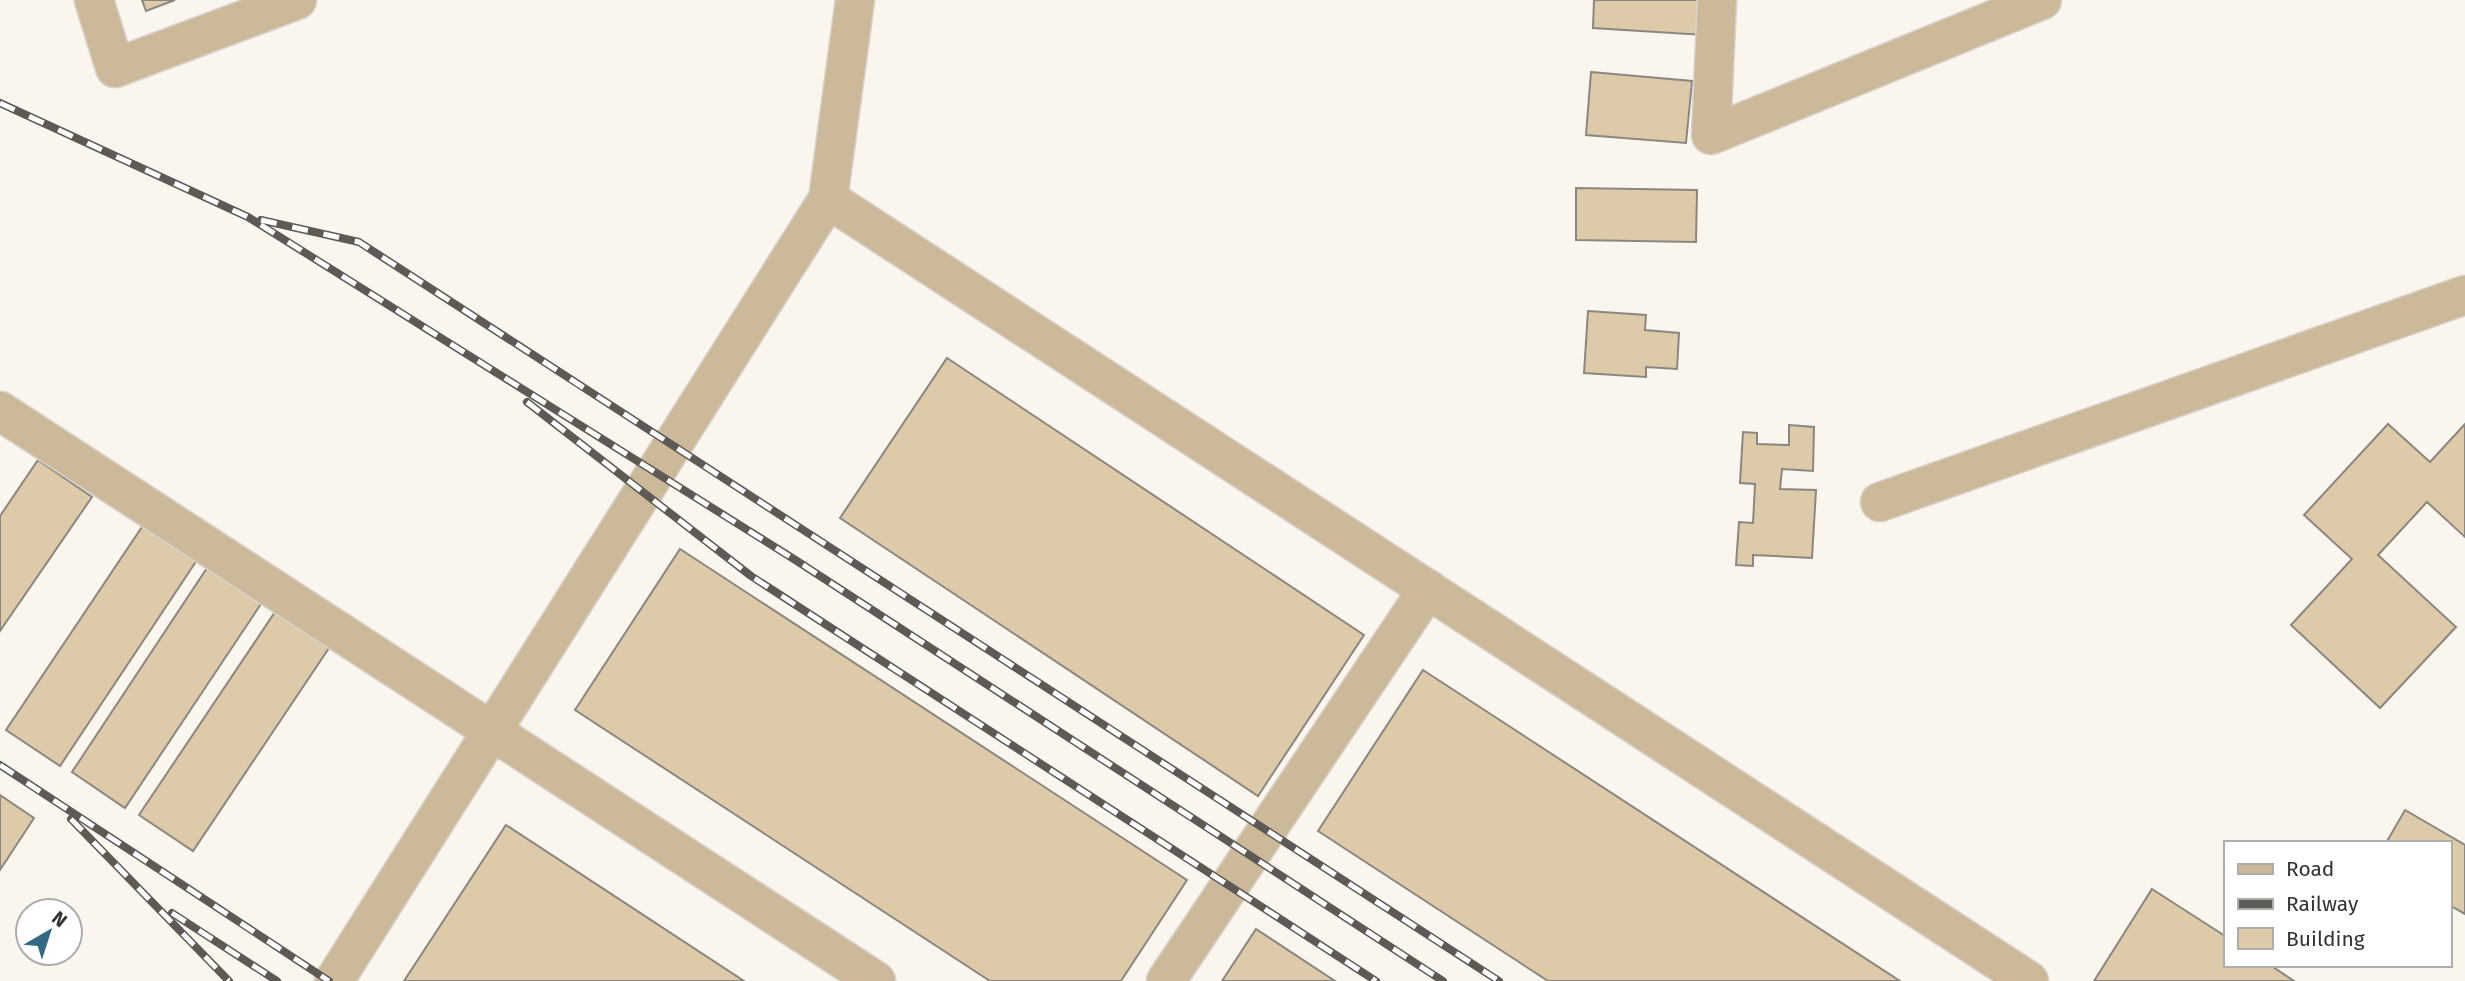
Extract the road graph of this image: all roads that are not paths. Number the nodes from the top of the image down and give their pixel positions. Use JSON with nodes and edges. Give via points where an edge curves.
{"nodes":[{"id":1,"x":94,"y":0,"type":"edge"},
{"id":2,"x":297,"y":0,"type":"edge"},
{"id":3,"x":855,"y":0,"type":"edge"},
{"id":4,"x":1717,"y":0,"type":"edge"},
{"id":5,"x":2042,"y":0,"type":"edge"},
{"id":6,"x":828,"y":199,"type":"junction"},
{"id":7,"x":2465,"y":295,"type":"edge"},
{"id":8,"x":0,"y":411,"type":"edge"},
{"id":9,"x":1880,"y":502,"type":"dead end"},
{"id":10,"x":1428,"y":589,"type":"junction"},
{"id":11,"x":492,"y":732,"type":"junction"},
{"id":12,"x":1985,"y":969,"type":"edge"},
{"id":13,"x":334,"y":981,"type":"edge"},
{"id":14,"x":876,"y":981,"type":"edge"},
{"id":15,"x":1166,"y":981,"type":"edge"},
{"id":16,"x":2029,"y":981,"type":"edge"}],
"edges":[{"from":1,"to":2,"type":"street","via":[[115,68]]},
{"from":3,"to":6,"type":"street"},
{"from":4,"to":5,"type":"street","via":[[1712,135]]},
{"from":6,"to":10,"type":"street"},
{"from":6,"to":11,"type":"street"},
{"from":7,"to":9,"type":"street"},
{"from":8,"to":11,"type":"street"},
{"from":10,"to":12,"type":"street"},
{"from":10,"to":15,"type":"street"},
{"from":11,"to":13,"type":"street"},
{"from":11,"to":14,"type":"street"},
{"from":12,"to":16,"type":"street"}]}
